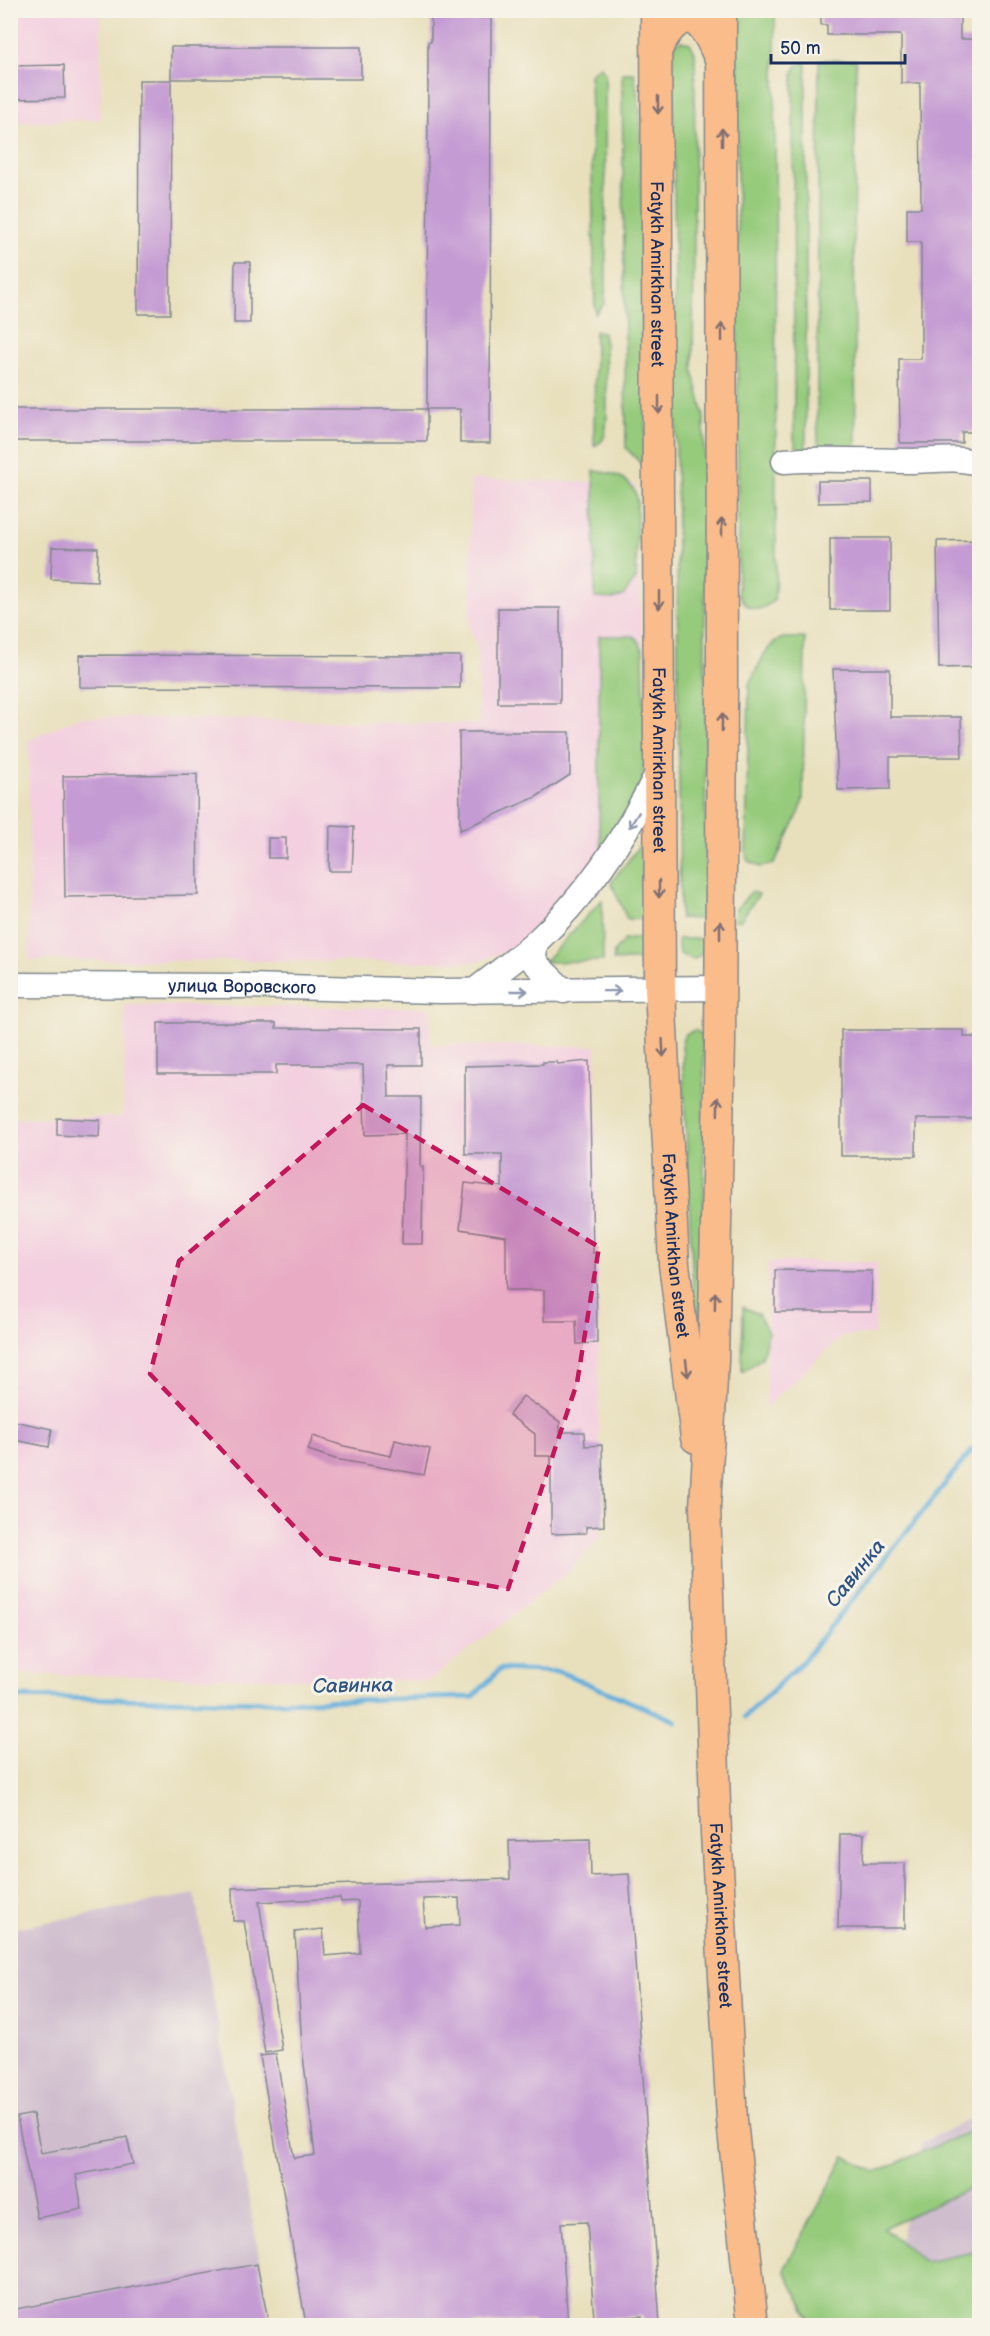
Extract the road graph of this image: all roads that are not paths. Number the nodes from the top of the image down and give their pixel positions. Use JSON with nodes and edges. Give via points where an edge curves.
{"nodes":[{"id":1,"x":656,"y":10,"type":"edge"},
{"id":2,"x":721,"y":10,"type":"edge"},
{"id":3,"x":658,"y":47,"type":"junction"},
{"id":4,"x":722,"y":62,"type":"junction"},
{"id":5,"x":784,"y":461,"type":"dead end"},
{"id":6,"x":980,"y":464,"type":"edge"},
{"id":7,"x":660,"y":768,"type":"junction"},
{"id":8,"x":535,"y":943,"type":"junction"},
{"id":9,"x":10,"y":985,"type":"edge"},
{"id":10,"x":720,"y":988,"type":"junction"},
{"id":11,"x":660,"y":989,"type":"junction"},
{"id":12,"x":474,"y":991,"type":"junction"},
{"id":13,"x":564,"y":991,"type":"junction"},
{"id":14,"x":705,"y":1507,"type":"junction"},
{"id":15,"x":753,"y":2325,"type":"edge"}],
"edges":[{"from":1,"to":3,"type":"main road","name":"Fatykh Amirkhan street"},
{"from":2,"to":4,"type":"main road","name":"Fatykh Amirkhan street"},
{"from":3,"to":4,"type":"main road","via":[[669,27],[680,20],[694,20],[705,29]]},
{"from":3,"to":7,"type":"main road","name":"Fatykh Amirkhan street","one_way":true},
{"from":10,"to":4,"type":"main road","name":"Fatykh Amirkhan street","one_way":true},
{"from":5,"to":6,"type":"street","via":[[966,459]]},
{"from":7,"to":8,"type":"street","one_way":true,"via":[[618,845],[595,877]]},
{"from":7,"to":11,"type":"main road","name":"Fatykh Amirkhan street","one_way":true},
{"from":8,"to":12,"type":"street"},
{"from":8,"to":13,"type":"street","via":[[534,963]]},
{"from":9,"to":12,"type":"street","name":"улица Воровского"},
{"from":10,"to":11,"type":"street","name":"улица Воровского"},
{"from":14,"to":10,"type":"main road","name":"Fatykh Amirkhan street","one_way":true,"via":[[713,1361]]},
{"from":13,"to":11,"type":"street","name":"улица Воровского","one_way":true},
{"from":11,"to":14,"type":"main road","name":"Fatykh Amirkhan street","one_way":true,"via":[[674,1264]]},
{"from":12,"to":13,"type":"street","name":"улица Воровского","one_way":true},
{"from":14,"to":15,"type":"main road","name":"Fatykh Amirkhan street","via":[[716,1833],[732,2120]]}]}
